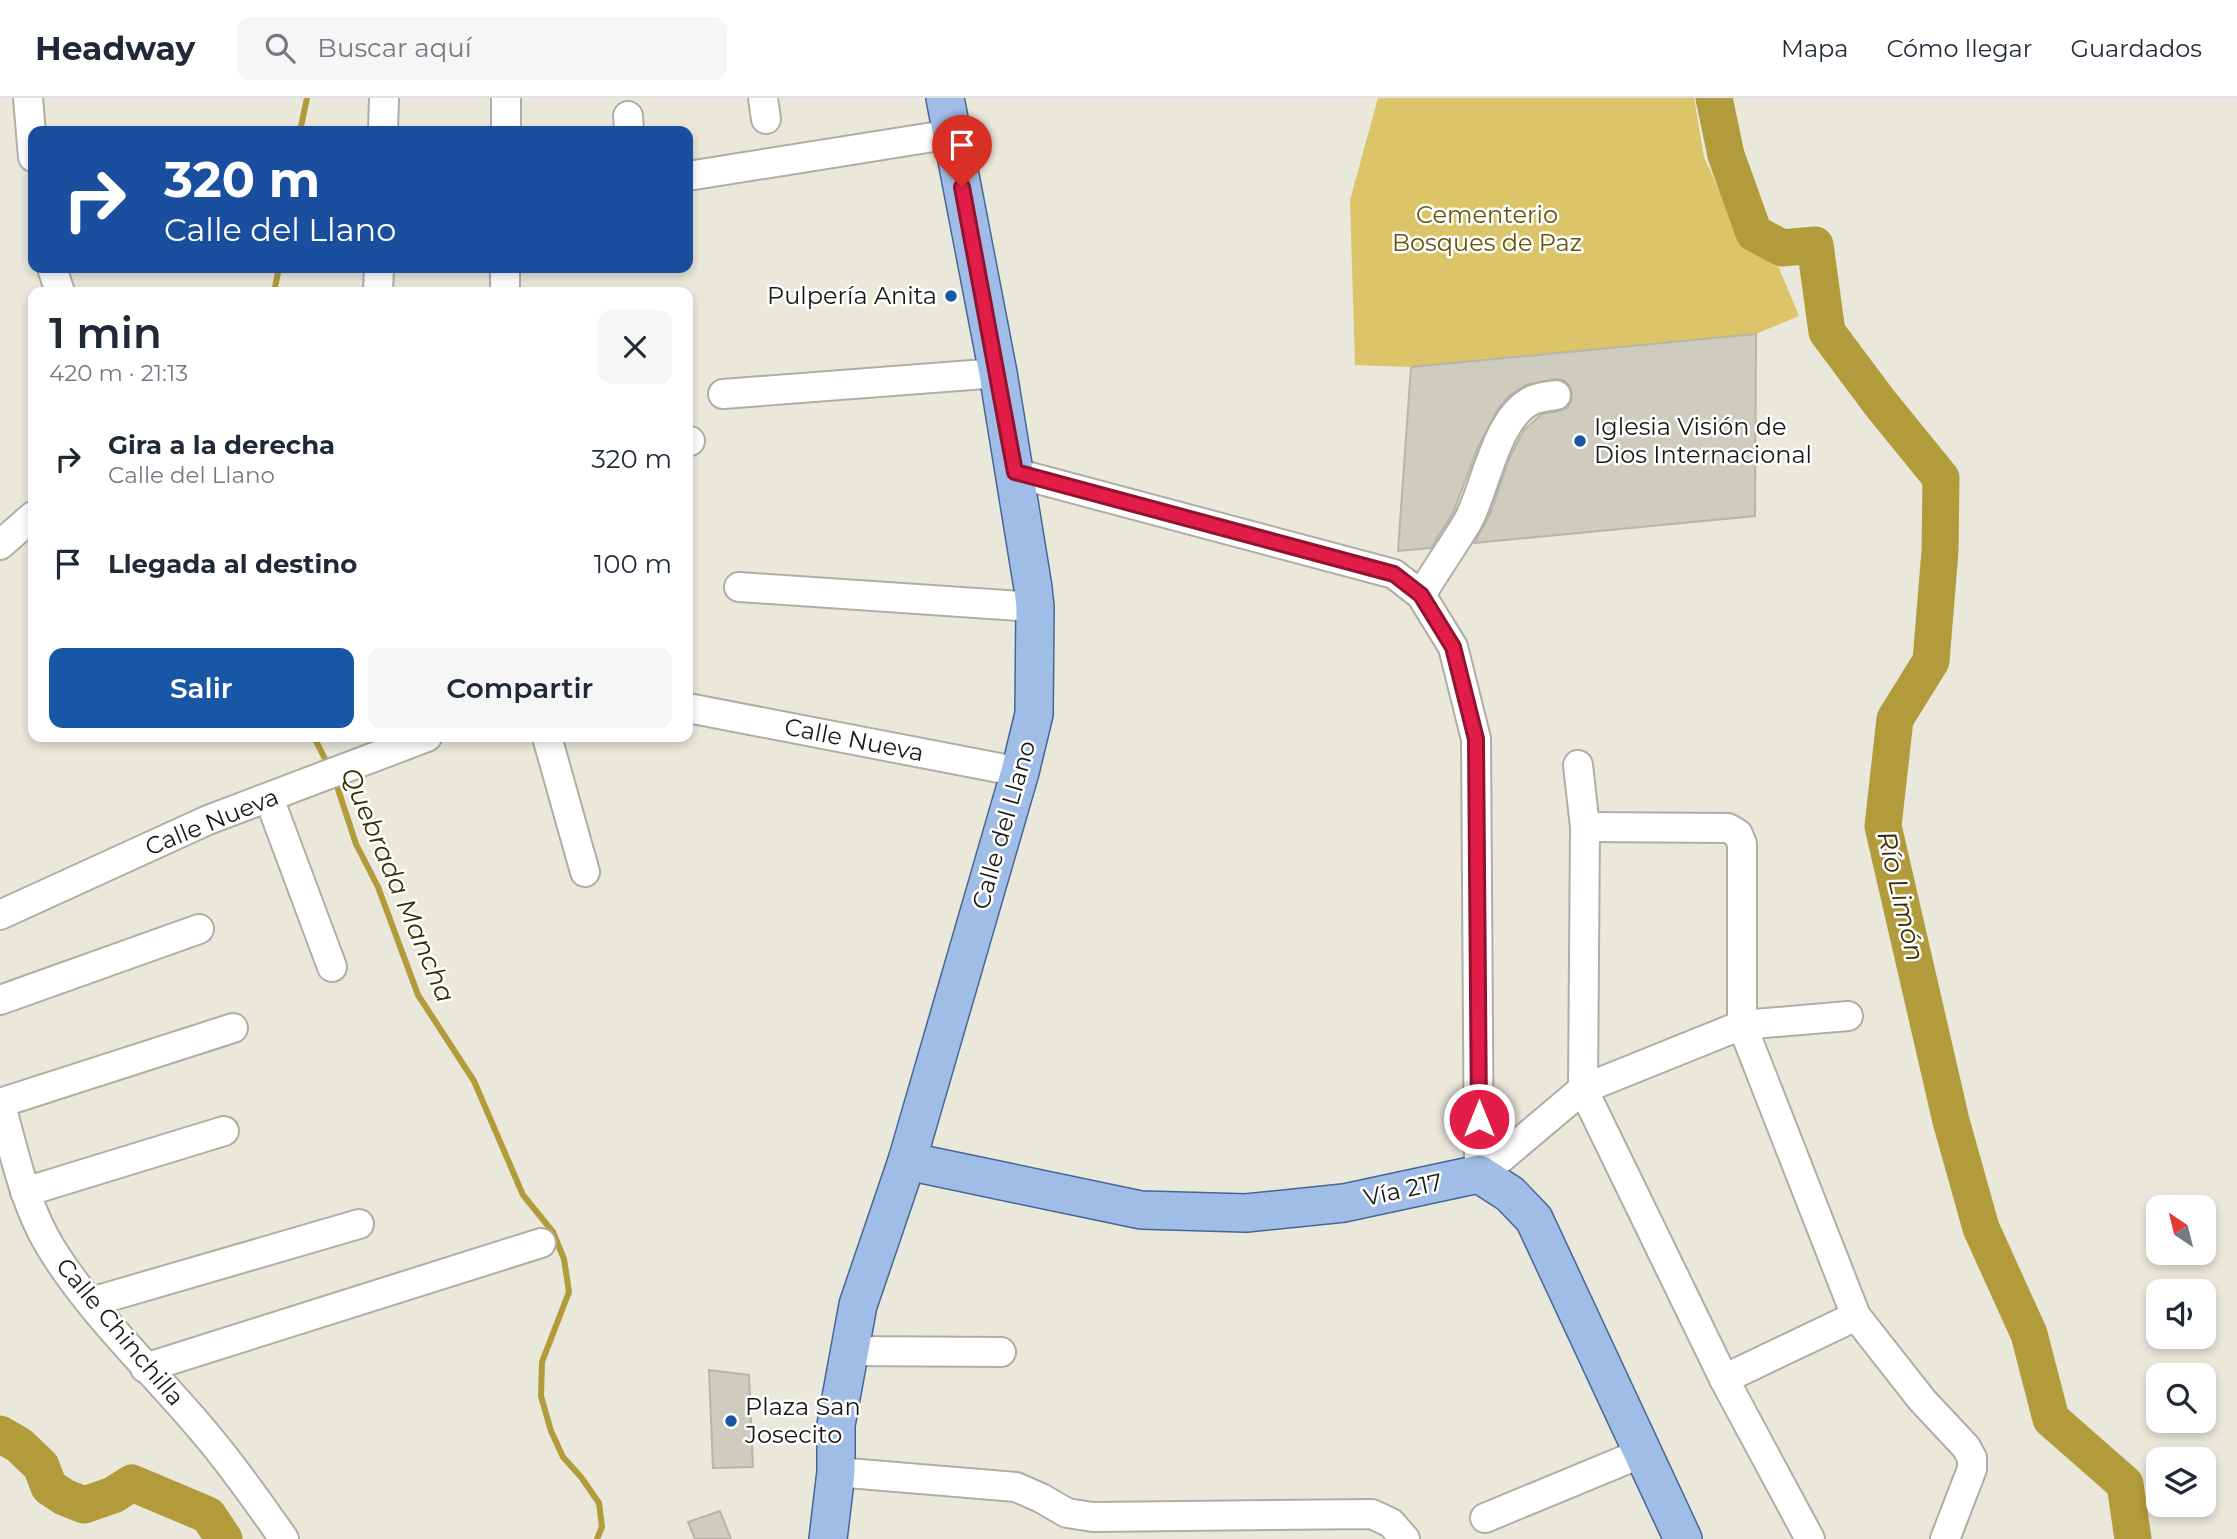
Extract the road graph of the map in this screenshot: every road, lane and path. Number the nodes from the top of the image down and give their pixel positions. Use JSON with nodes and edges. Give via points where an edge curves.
{"nodes":[{"id":1,"x":28,"y":98,"type":"edge"},
{"id":2,"x":384,"y":98,"type":"edge"},
{"id":3,"x":506,"y":98,"type":"edge"},
{"id":4,"x":945,"y":98,"type":"edge"},
{"id":5,"x":30,"y":126,"type":"edge"},
{"id":6,"x":383,"y":126,"type":"edge"},
{"id":7,"x":506,"y":126,"type":"edge"},
{"id":8,"x":952,"y":134,"type":"junction"},
{"id":9,"x":693,"y":175,"type":"edge"},
{"id":10,"x":998,"y":373,"type":"junction"},
{"id":11,"x":723,"y":394,"type":"dead end"},
{"id":12,"x":1556,"y":395,"type":"dead end"},
{"id":13,"x":1015,"y":472,"type":"junction"},
{"id":14,"x":28,"y":520,"type":"edge"},
{"id":15,"x":0,"y":545,"type":"edge"},
{"id":16,"x":739,"y":587,"type":"dead end"},
{"id":17,"x":1421,"y":595,"type":"junction"},
{"id":18,"x":1035,"y":607,"type":"junction"},
{"id":19,"x":693,"y":709,"type":"edge"},
{"id":20,"x":410,"y":742,"type":"edge"},
{"id":21,"x":548,"y":742,"type":"edge"},
{"id":22,"x":1577,"y":765,"type":"dead end"},
{"id":23,"x":1020,"y":772,"type":"junction"},
{"id":24,"x":268,"y":797,"type":"junction"},
{"id":25,"x":1585,"y":827,"type":"junction"},
{"id":26,"x":584,"y":872,"type":"dead end"},
{"id":27,"x":0,"y":915,"type":"edge"},
{"id":28,"x":199,"y":929,"type":"dead end"},
{"id":29,"x":332,"y":967,"type":"dead end"},
{"id":30,"x":0,"y":1000,"type":"edge"},
{"id":31,"x":1848,"y":1016,"type":"dead end"},
{"id":32,"x":1742,"y":1025,"type":"junction"},
{"id":33,"x":233,"y":1028,"type":"dead end"},
{"id":34,"x":1583,"y":1089,"type":"junction"},
{"id":35,"x":0,"y":1102,"type":"edge"},
{"id":36,"x":224,"y":1131,"type":"dead end"},
{"id":37,"x":906,"y":1161,"type":"junction"},
{"id":38,"x":1479,"y":1174,"type":"junction"},
{"id":39,"x":25,"y":1192,"type":"junction"},
{"id":40,"x":359,"y":1224,"type":"dead end"},
{"id":41,"x":541,"y":1243,"type":"dead end"},
{"id":42,"x":90,"y":1302,"type":"junction"},
{"id":43,"x":1856,"y":1316,"type":"junction"},
{"id":44,"x":850,"y":1351,"type":"junction"},
{"id":45,"x":1000,"y":1352,"type":"dead end"},
{"id":46,"x":145,"y":1368,"type":"junction"},
{"id":47,"x":1724,"y":1379,"type":"junction"},
{"id":48,"x":1642,"y":1453,"type":"junction"},
{"id":49,"x":836,"y":1472,"type":"junction"},
{"id":50,"x":1485,"y":1518,"type":"dead end"},
{"id":51,"x":284,"y":1539,"type":"edge"},
{"id":52,"x":828,"y":1539,"type":"edge"},
{"id":53,"x":1405,"y":1539,"type":"edge"},
{"id":54,"x":1683,"y":1539,"type":"edge"},
{"id":55,"x":1810,"y":1539,"type":"edge"},
{"id":56,"x":1945,"y":1539,"type":"edge"}],
"edges":[{"from":1,"to":5,"type":"street"},
{"from":2,"to":6,"type":"street"},
{"from":3,"to":7,"type":"street"},
{"from":4,"to":8,"type":"main road","name":"Calle del Llano"},
{"from":8,"to":9,"type":"street"},
{"from":8,"to":10,"type":"main road","name":"Calle del Llano"},
{"from":10,"to":11,"type":"street"},
{"from":10,"to":13,"type":"main road","name":"Calle del Llano"},
{"from":12,"to":17,"type":"street","via":[[1534,399],[1512,419],[1469,519]]},
{"from":13,"to":17,"type":"street","via":[[1394,574]]},
{"from":13,"to":18,"type":"main road","name":"Calle del Llano"},
{"from":14,"to":15,"type":"street"},
{"from":16,"to":18,"type":"street"},
{"from":17,"to":38,"type":"street","via":[[1453,647],[1476,739]]},
{"from":18,"to":23,"type":"main road","name":"Calle del Llano","via":[[1034,714]]},
{"from":19,"to":23,"type":"street","name":"Calle Nueva"},
{"from":20,"to":24,"type":"street","name":"Calle Nueva"},
{"from":21,"to":26,"type":"street"},
{"from":22,"to":25,"type":"street"},
{"from":23,"to":37,"type":"main road","name":"Calle del Llano"},
{"from":24,"to":27,"type":"street","name":"Calle Nueva"},
{"from":24,"to":29,"type":"street"},
{"from":25,"to":32,"type":"street","via":[[1728,828],[1738,834],[1742,844]]},
{"from":25,"to":34,"type":"street"},
{"from":28,"to":30,"type":"street"},
{"from":31,"to":32,"type":"street"},
{"from":32,"to":34,"type":"street"},
{"from":32,"to":43,"type":"street"},
{"from":33,"to":35,"type":"street"},
{"from":34,"to":38,"type":"street"},
{"from":34,"to":47,"type":"street"},
{"from":35,"to":39,"type":"street","name":"Calle Chinchilla"},
{"from":36,"to":39,"type":"street"},
{"from":37,"to":38,"type":"main road","name":"Vía 217","via":[[1141,1210],[1246,1213],[1344,1203]]},
{"from":37,"to":44,"type":"main road","name":"Calle del Llano","via":[[858,1304]]},
{"from":38,"to":48,"type":"main road","via":[[1510,1194],[1534,1219]]},
{"from":39,"to":42,"type":"street","name":"Calle Chinchilla","via":[[50,1247]]},
{"from":40,"to":42,"type":"street"},
{"from":41,"to":46,"type":"street"},
{"from":42,"to":46,"type":"street","name":"Calle Chinchilla"},
{"from":43,"to":47,"type":"street"},
{"from":43,"to":56,"type":"street","via":[[1972,1458]]},
{"from":44,"to":45,"type":"street"},
{"from":44,"to":49,"type":"main road","name":"Calle del Llano","via":[[836,1425]]},
{"from":46,"to":51,"type":"street","name":"Calle Chinchilla","via":[[205,1433]]},
{"from":47,"to":55,"type":"street"},
{"from":48,"to":50,"type":"street"},
{"from":48,"to":54,"type":"main road"},
{"from":49,"to":52,"type":"main road","name":"Calle del Llano"},
{"from":49,"to":53,"type":"street","via":[[1016,1487],[1067,1513],[1093,1517],[1372,1514],[1391,1523]]}]}
